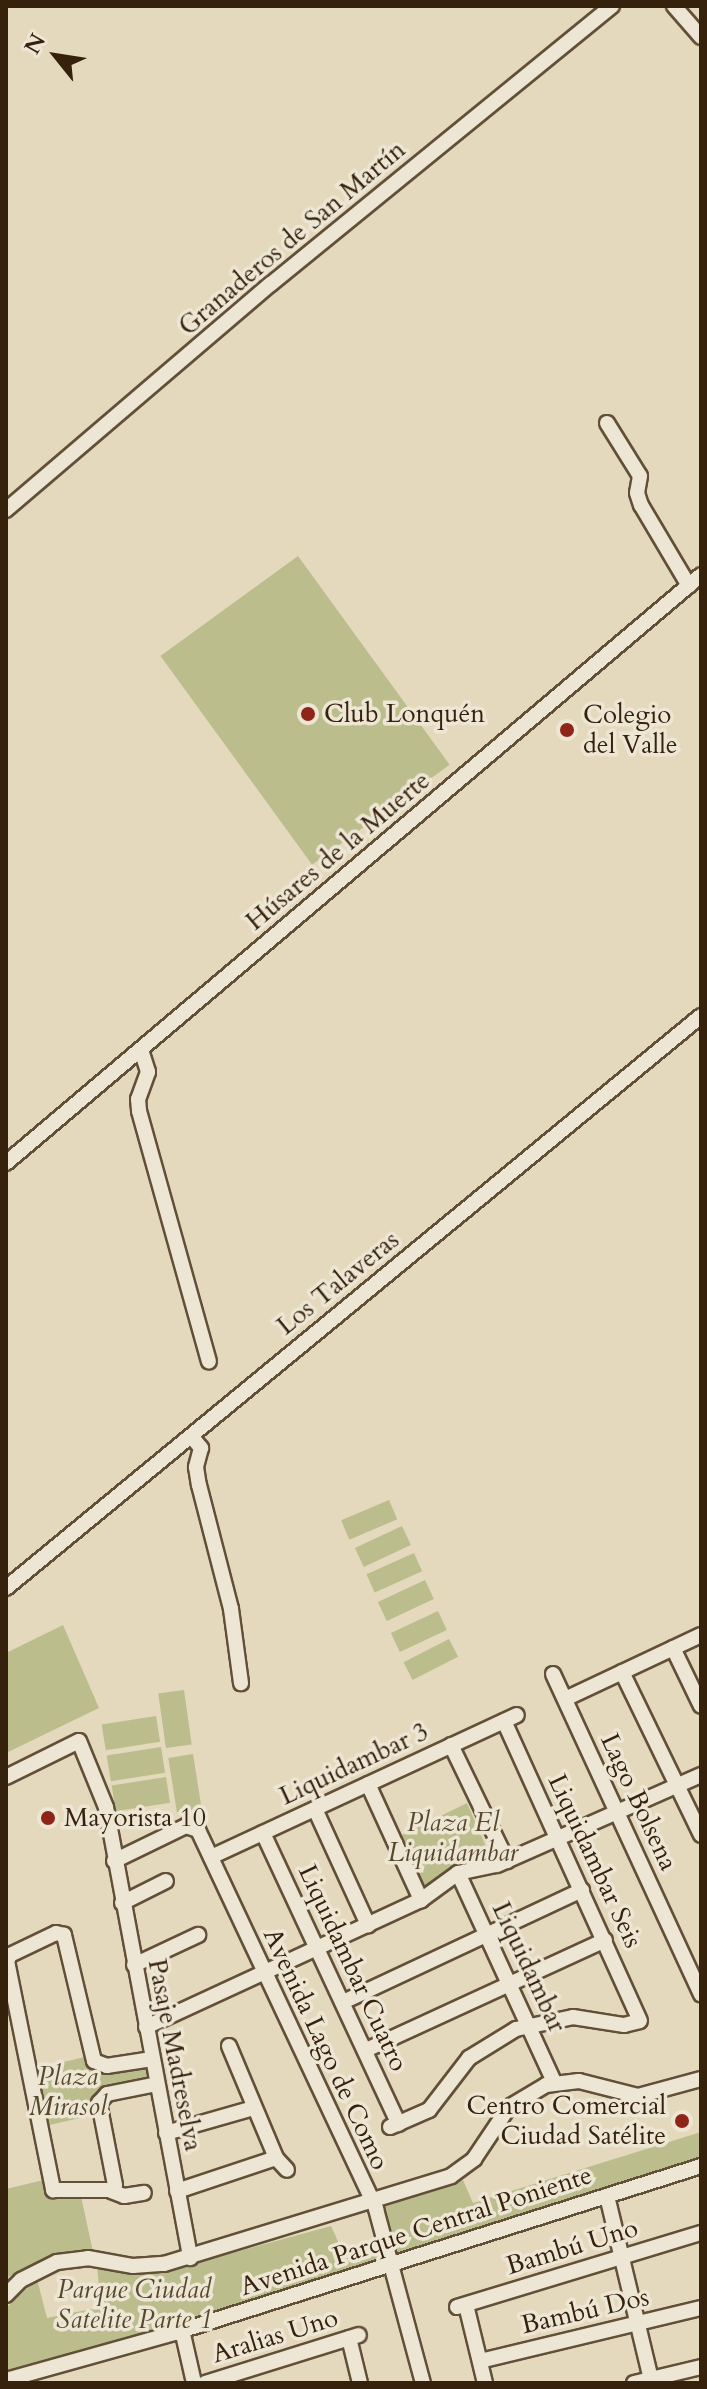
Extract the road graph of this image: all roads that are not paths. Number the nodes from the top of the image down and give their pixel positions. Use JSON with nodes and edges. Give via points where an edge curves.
{"nodes":[{"id":1,"x":612,"y":6,"type":"edge"},
{"id":2,"x":674,"y":6,"type":"edge"},
{"id":3,"x":701,"y":37,"type":"edge"},
{"id":4,"x":607,"y":423,"type":"dead end"},
{"id":5,"x":6,"y":510,"type":"edge"},
{"id":6,"x":701,"y":575,"type":"edge"},
{"id":7,"x":689,"y":586,"type":"junction"},
{"id":8,"x":701,"y":1016,"type":"edge"},
{"id":9,"x":141,"y":1050,"type":"junction"},
{"id":10,"x":6,"y":1163,"type":"edge"},
{"id":11,"x":209,"y":1361,"type":"dead end"},
{"id":12,"x":191,"y":1436,"type":"junction"},
{"id":13,"x":6,"y":1588,"type":"edge"},
{"id":14,"x":701,"y":1635,"type":"edge"},
{"id":15,"x":673,"y":1648,"type":"junction"},
{"id":16,"x":622,"y":1672,"type":"junction"},
{"id":17,"x":553,"y":1674,"type":"dead end"},
{"id":18,"x":241,"y":1683,"type":"dead end"},
{"id":19,"x":565,"y":1699,"type":"junction"},
{"id":20,"x":701,"y":1706,"type":"edge"},
{"id":21,"x":510,"y":1718,"type":"joint"},
{"id":22,"x":451,"y":1745,"type":"junction"},
{"id":23,"x":701,"y":1775,"type":"edge"},
{"id":24,"x":6,"y":1777,"type":"edge"},
{"id":25,"x":368,"y":1784,"type":"junction"},
{"id":26,"x":677,"y":1786,"type":"junction"},
{"id":27,"x":315,"y":1809,"type":"junction"},
{"id":28,"x":618,"y":1815,"type":"junction"},
{"id":29,"x":263,"y":1833,"type":"junction"},
{"id":30,"x":701,"y":1835,"type":"edge"},
{"id":31,"x":557,"y":1836,"type":"junction"},
{"id":32,"x":211,"y":1857,"type":"junction"},
{"id":33,"x":114,"y":1861,"type":"junction"},
{"id":34,"x":507,"y":1861,"type":"junction"},
{"id":35,"x":458,"y":1873,"type":"junction"},
{"id":36,"x":166,"y":1881,"type":"dead end"},
{"id":37,"x":582,"y":1890,"type":"junction"},
{"id":38,"x":421,"y":1900,"type":"junction"},
{"id":39,"x":122,"y":1903,"type":"junction"},
{"id":40,"x":368,"y":1925,"type":"junction"},
{"id":41,"x":198,"y":1935,"type":"dead end"},
{"id":42,"x":488,"y":1935,"type":"junction"},
{"id":43,"x":605,"y":1940,"type":"junction"},
{"id":44,"x":318,"y":1948,"type":"junction"},
{"id":45,"x":8,"y":1959,"type":"edge"},
{"id":46,"x":134,"y":1965,"type":"junction"},
{"id":47,"x":265,"y":1972,"type":"junction"},
{"id":48,"x":509,"y":1983,"type":"junction"},
{"id":49,"x":701,"y":1994,"type":"edge"},
{"id":50,"x":343,"y":2002,"type":"junction"},
{"id":51,"x":640,"y":2021,"type":"junction"},
{"id":52,"x":529,"y":2024,"type":"junction"},
{"id":53,"x":146,"y":2027,"type":"junction"},
{"id":54,"x":654,"y":2028,"type":"dead end"},
{"id":55,"x":229,"y":2046,"type":"dead end"},
{"id":56,"x":366,"y":2050,"type":"junction"},
{"id":57,"x":152,"y":2059,"type":"junction"},
{"id":58,"x":701,"y":2079,"type":"edge"},
{"id":59,"x":554,"y":2082,"type":"junction"},
{"id":60,"x":157,"y":2084,"type":"junction"},
{"id":61,"x":254,"y":2108,"type":"junction"},
{"id":62,"x":166,"y":2133,"type":"junction"},
{"id":63,"x":276,"y":2158,"type":"junction"},
{"id":64,"x":701,"y":2166,"type":"edge"},
{"id":65,"x":287,"y":2170,"type":"dead end"},
{"id":66,"x":111,"y":2191,"type":"junction"},
{"id":67,"x":177,"y":2191,"type":"junction"},
{"id":68,"x":144,"y":2193,"type":"dead end"},
{"id":69,"x":607,"y":2196,"type":"junction"},
{"id":70,"x":371,"y":2201,"type":"junction"},
{"id":71,"x":701,"y":2233,"type":"edge"},
{"id":72,"x":190,"y":2258,"type":"junction"},
{"id":73,"x":621,"y":2258,"type":"junction"},
{"id":74,"x":393,"y":2263,"type":"junction"},
{"id":75,"x":6,"y":2295,"type":"edge"},
{"id":76,"x":701,"y":2308,"type":"edge"},
{"id":77,"x":637,"y":2323,"type":"junction"},
{"id":78,"x":182,"y":2330,"type":"junction"},
{"id":79,"x":480,"y":2361,"type":"junction"},
{"id":80,"x":701,"y":2367,"type":"edge"},
{"id":81,"x":33,"y":2379,"type":"edge"},
{"id":82,"x":6,"y":2380,"type":"edge"},
{"id":83,"x":651,"y":2381,"type":"edge"},
{"id":84,"x":194,"y":2383,"type":"edge"},
{"id":85,"x":205,"y":2383,"type":"edge"},
{"id":86,"x":360,"y":2383,"type":"edge"},
{"id":87,"x":423,"y":2383,"type":"edge"},
{"id":88,"x":485,"y":2383,"type":"edge"},
{"id":89,"x":634,"y":2383,"type":"edge"}],
"edges":[{"from":1,"to":5,"type":"street","name":"Granaderos de San Martín","via":[[271,284]]},
{"from":2,"to":3,"type":"street"},
{"from":4,"to":7,"type":"street","via":[[640,476],[641,505]]},
{"from":6,"to":7,"type":"street","name":"Húsares de la Muerte"},
{"from":7,"to":9,"type":"street","name":"Húsares de la Muerte"},
{"from":8,"to":12,"type":"street","name":"Los Talaveras"},
{"from":9,"to":10,"type":"street","name":"Húsares de la Muerte"},
{"from":9,"to":11,"type":"street","via":[[148,1072],[139,1111]]},
{"from":12,"to":13,"type":"street","name":"Los Talaveras"},
{"from":12,"to":18,"type":"street","via":[[201,1448],[197,1476],[231,1609]]},
{"from":14,"to":15,"type":"street"},
{"from":15,"to":16,"type":"street"},
{"from":15,"to":20,"type":"street"},
{"from":16,"to":19,"type":"street"},
{"from":16,"to":26,"type":"street"},
{"from":17,"to":19,"type":"street","name":"Lago Bolsena"},
{"from":19,"to":28,"type":"street","name":"Lago Bolsena"},
{"from":21,"to":22,"type":"street","name":"Liquidambar 3"},
{"from":21,"to":31,"type":"street","name":"Liquidambar Seis"},
{"from":22,"to":25,"type":"street","name":"Liquidambar 3"},
{"from":22,"to":34,"type":"street"},
{"from":23,"to":26,"type":"street"},
{"from":24,"to":33,"type":"street","name":"Pasaje Madreselva","via":[[79,1741],[106,1807]]},
{"from":25,"to":27,"type":"street","name":"Liquidambar 3"},
{"from":25,"to":38,"type":"street"},
{"from":26,"to":28,"type":"street"},
{"from":26,"to":30,"type":"street"},
{"from":27,"to":29,"type":"street","name":"Liquidambar 3"},
{"from":27,"to":40,"type":"street"},
{"from":28,"to":31,"type":"street"},
{"from":28,"to":49,"type":"street","name":"Lago Bolsena"},
{"from":29,"to":32,"type":"street","name":"Liquidambar 3"},
{"from":29,"to":44,"type":"street","name":"Liquidambar Cuatro"},
{"from":31,"to":34,"type":"street"},
{"from":31,"to":37,"type":"street","name":"Liquidambar Seis"},
{"from":32,"to":33,"type":"street","name":"Avenida Lago de Como","via":[[196,1828],[189,1825]]},
{"from":32,"to":47,"type":"street","name":"Avenida Lago de Como"},
{"from":33,"to":39,"type":"street","name":"Pasaje Madreselva"},
{"from":34,"to":35,"type":"street"},
{"from":35,"to":38,"type":"street"},
{"from":35,"to":42,"type":"street","name":"Liquidambar"},
{"from":36,"to":39,"type":"street"},
{"from":37,"to":42,"type":"street"},
{"from":37,"to":43,"type":"street","name":"Liquidambar Seis"},
{"from":38,"to":40,"type":"street"},
{"from":39,"to":46,"type":"street","name":"Pasaje Madreselva"},
{"from":40,"to":44,"type":"street"},
{"from":41,"to":46,"type":"street"},
{"from":42,"to":48,"type":"street","name":"Liquidambar"},
{"from":42,"to":50,"type":"street"},
{"from":43,"to":48,"type":"street"},
{"from":43,"to":51,"type":"street","name":"Liquidambar Seis"},
{"from":44,"to":47,"type":"street"},
{"from":44,"to":50,"type":"street","name":"Liquidambar Cuatro"},
{"from":45,"to":57,"type":"street","via":[[56,1933],[64,1935],[94,2061],[107,2066]]},
{"from":45,"to":66,"type":"street","via":[[53,2190]]},
{"from":46,"to":53,"type":"street","name":"Pasaje Madreselva"},
{"from":47,"to":53,"type":"street"},
{"from":47,"to":70,"type":"street","name":"Avenida Lago de Como"},
{"from":48,"to":52,"type":"street","name":"Liquidambar"},
{"from":48,"to":56,"type":"street"},
{"from":50,"to":56,"type":"street","name":"Liquidambar Cuatro"},
{"from":51,"to":52,"type":"street","via":[[624,2025],[573,2017]]},
{"from":51,"to":54,"type":"street"},
{"from":52,"to":56,"type":"street","name":"Liquidambar Cuatro","via":[[478,2050],[429,2110],[394,2126]]},
{"from":52,"to":59,"type":"street","name":"Liquidambar"},
{"from":53,"to":57,"type":"street","name":"Pasaje Madreselva"},
{"from":55,"to":61,"type":"street"},
{"from":57,"to":60,"type":"street","name":"Pasaje Madreselva"},
{"from":58,"to":59,"type":"street","via":[[638,2096],[579,2081]]},
{"from":59,"to":70,"type":"street","via":[[509,2107],[463,2169]]},
{"from":60,"to":62,"type":"street","name":"Pasaje Madreselva"},
{"from":60,"to":66,"type":"street","via":[[100,2099],[115,2185]]},
{"from":61,"to":62,"type":"street"},
{"from":61,"to":63,"type":"street"},
{"from":62,"to":67,"type":"street","name":"Pasaje Madreselva"},
{"from":63,"to":65,"type":"street"},
{"from":63,"to":67,"type":"street"},
{"from":64,"to":69,"type":"street","name":"Avenida Parque Central Poniente"},
{"from":66,"to":68,"type":"street","via":[[124,2196]]},
{"from":67,"to":72,"type":"street","name":"Pasaje Madreselva"},
{"from":69,"to":73,"type":"street"},
{"from":69,"to":74,"type":"street","name":"Avenida Parque Central Poniente"},
{"from":70,"to":72,"type":"street"},
{"from":70,"to":74,"type":"street","name":"Avenida Lago de Como"},
{"from":71,"to":73,"type":"street","name":"Bambú Uno"},
{"from":72,"to":75,"type":"street","via":[[145,2266],[67,2260],[39,2270]]},
{"from":73,"to":77,"type":"street"},
{"from":73,"to":79,"type":"street","name":"Bambú Uno","via":[[462,2306]]},
{"from":74,"to":78,"type":"street","name":"Avenida Parque Central Poniente"},
{"from":74,"to":87,"type":"street","name":"Avenida Lago de Como"},
{"from":76,"to":77,"type":"street","name":"Bambú Dos"},
{"from":77,"to":79,"type":"street","name":"Bambú Dos"},
{"from":77,"to":83,"type":"street"},
{"from":78,"to":81,"type":"street","name":"Avenida Parque Central Poniente"},
{"from":78,"to":84,"type":"street"},
{"from":79,"to":88,"type":"street"},
{"from":80,"to":83,"type":"street"},
{"from":81,"to":82,"type":"street","name":"Avenida Parque Central Poniente"},
{"from":83,"to":89,"type":"street"},
{"from":85,"to":86,"type":"street","name":"Aralias Uno","via":[[354,2337]]}]}
